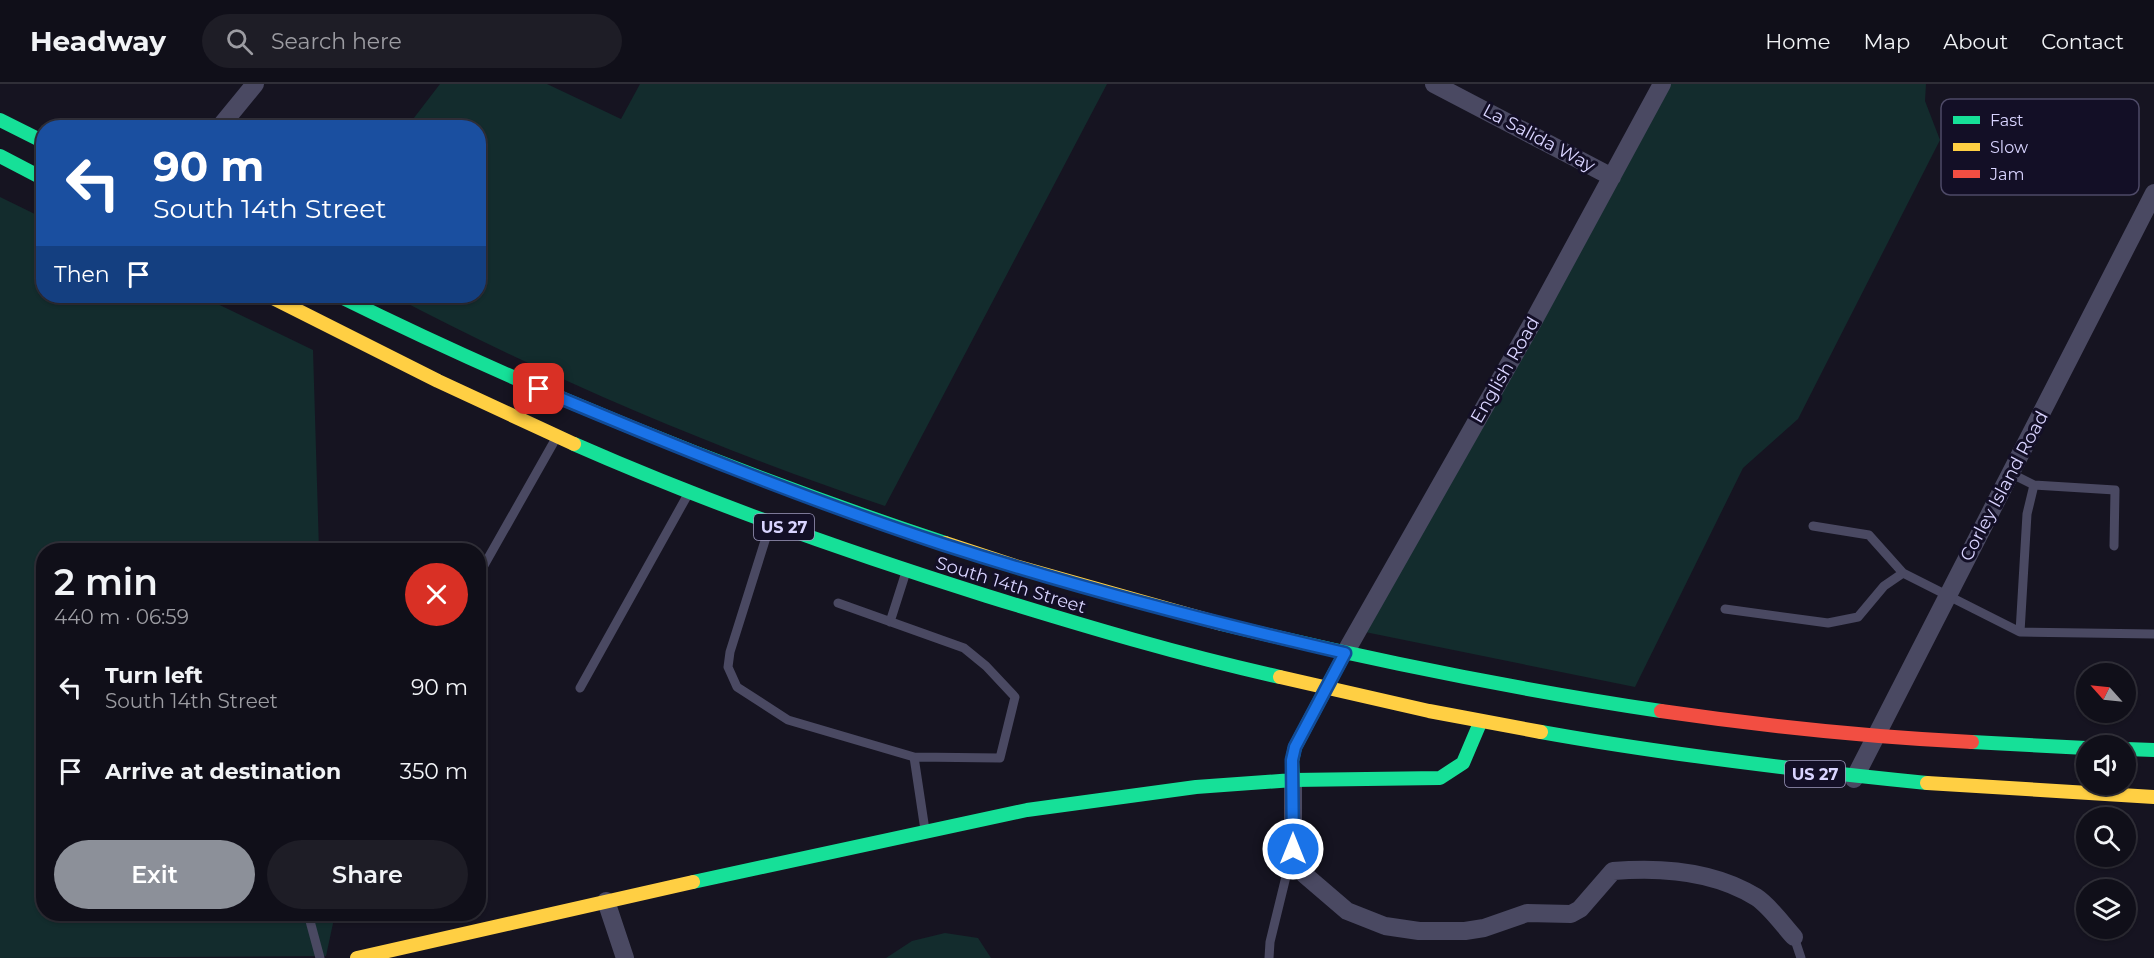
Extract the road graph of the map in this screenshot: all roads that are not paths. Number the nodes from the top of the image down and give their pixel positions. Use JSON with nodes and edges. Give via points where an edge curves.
{"nodes":[{"id":1,"x":255,"y":84,"type":"edge"},
{"id":2,"x":1434,"y":84,"type":"edge"},
{"id":3,"x":1662,"y":84,"type":"edge"},
{"id":4,"x":0,"y":120,"type":"edge"},
{"id":5,"x":226,"y":120,"type":"edge"},
{"id":6,"x":36,"y":138,"type":"edge"},
{"id":7,"x":0,"y":156,"type":"edge"},
{"id":8,"x":36,"y":175,"type":"edge"},
{"id":9,"x":1612,"y":177,"type":"junction"},
{"id":10,"x":2154,"y":193,"type":"edge"},
{"id":11,"x":283,"y":303,"type":"edge"},
{"id":12,"x":354,"y":303,"type":"edge"},
{"id":13,"x":584,"y":422,"type":"dead end"},
{"id":14,"x":618,"y":422,"type":"junction"},
{"id":15,"x":563,"y":430,"type":"junction"},
{"id":16,"x":2012,"y":474,"type":"junction"},
{"id":17,"x":2034,"y":485,"type":"junction"},
{"id":18,"x":689,"y":491,"type":"junction"},
{"id":19,"x":771,"y":523,"type":"junction"},
{"id":20,"x":1813,"y":526,"type":"dead end"},
{"id":21,"x":2114,"y":546,"type":"dead end"},
{"id":22,"x":486,"y":562,"type":"edge"},
{"id":23,"x":906,"y":570,"type":"junction"},
{"id":24,"x":1904,"y":573,"type":"junction"},
{"id":25,"x":1946,"y":595,"type":"junction"},
{"id":26,"x":838,"y":603,"type":"dead end"},
{"id":27,"x":1725,"y":609,"type":"dead end"},
{"id":28,"x":890,"y":622,"type":"junction"},
{"id":29,"x":2020,"y":632,"type":"junction"},
{"id":30,"x":2154,"y":634,"type":"edge"},
{"id":31,"x":1345,"y":653,"type":"junction"},
{"id":32,"x":580,"y":688,"type":"dead end"},
{"id":33,"x":1324,"y":691,"type":"junction"},
{"id":34,"x":1480,"y":723,"type":"junction"},
{"id":35,"x":1874,"y":737,"type":"junction"},
{"id":36,"x":2076,"y":747,"type":"edge"},
{"id":37,"x":2136,"y":749,"type":"edge"},
{"id":38,"x":2154,"y":750,"type":"edge"},
{"id":39,"x":914,"y":757,"type":"junction"},
{"id":40,"x":1854,"y":779,"type":"junction"},
{"id":41,"x":1293,"y":780,"type":"junction"},
{"id":42,"x":2154,"y":797,"type":"edge"},
{"id":43,"x":925,"y":831,"type":"junction"},
{"id":44,"x":1293,"y":849,"type":"junction"},
{"id":45,"x":606,"y":901,"type":"junction"},
{"id":46,"x":310,"y":921,"type":"edge"},
{"id":47,"x":1794,"y":937,"type":"joint"},
{"id":48,"x":320,"y":958,"type":"edge"},
{"id":49,"x":357,"y":958,"type":"edge"},
{"id":50,"x":625,"y":958,"type":"edge"},
{"id":51,"x":1269,"y":958,"type":"edge"},
{"id":52,"x":1801,"y":958,"type":"edge"}],
"edges":[{"from":1,"to":5,"type":"street"},
{"from":2,"to":9,"type":"street","name":"La Salida Way"},
{"from":3,"to":9,"type":"street","name":"English Road"},
{"from":4,"to":6,"type":"main road"},
{"from":7,"to":8,"type":"main road"},
{"from":9,"to":31,"type":"street","name":"English Road"},
{"from":10,"to":16,"type":"street","name":"Corley Island Road"},
{"from":11,"to":15,"type":"main road","name":"South 14th Street","number":"US 27","via":[[425,375]]},
{"from":12,"to":14,"type":"main road","name":"South 14th Street","number":"US 27"},
{"from":13,"to":14,"type":"main road"},
{"from":14,"to":31,"type":"main road","name":"South 14th Street","number":"US 27","via":[[747,474],[941,543],[1128,600]]},
{"from":15,"to":18,"type":"main road","name":"South 14th Street","number":"US 27"},
{"from":15,"to":22,"type":"lane"},
{"from":16,"to":17,"type":"lane"},
{"from":16,"to":25,"type":"street","name":"Corley Island Road"},
{"from":17,"to":21,"type":"lane","via":[[2115,490]]},
{"from":17,"to":29,"type":"lane","via":[[2027,514]]},
{"from":18,"to":19,"type":"main road","name":"South 14th Street","number":"US 27"},
{"from":18,"to":32,"type":"lane"},
{"from":19,"to":23,"type":"main road","name":"South 14th Street","number":"US 27"},
{"from":19,"to":39,"type":"lane","via":[[730,652],[728,668],[737,687],[788,720]]},
{"from":20,"to":24,"type":"lane","via":[[1869,535]]},
{"from":23,"to":28,"type":"lane"},
{"from":23,"to":33,"type":"main road","name":"South 14th Street","number":"US 27","via":[[1088,628]]},
{"from":24,"to":25,"type":"lane"},
{"from":24,"to":27,"type":"lane","via":[[1884,586],[1858,617],[1828,623]]},
{"from":25,"to":29,"type":"lane"},
{"from":25,"to":35,"type":"street","name":"Corley Island Road"},
{"from":26,"to":28,"type":"lane"},
{"from":28,"to":39,"type":"lane","via":[[964,648],[1016,697],[1000,758]]},
{"from":29,"to":30,"type":"lane"},
{"from":31,"to":33,"type":"main road"},
{"from":31,"to":35,"type":"main road","number":"US 27","via":[[1583,699]]},
{"from":33,"to":34,"type":"main road","number":"US 27"},
{"from":33,"to":41,"type":"main road","via":[[1295,747]]},
{"from":34,"to":40,"type":"main road","number":"US 27","via":[[1665,755]]},
{"from":34,"to":41,"type":"main road","via":[[1464,764],[1440,778]]},
{"from":35,"to":36,"type":"main road","number":"US 27"},
{"from":35,"to":40,"type":"street","name":"Corley Island Road"},
{"from":37,"to":38,"type":"main road"},
{"from":39,"to":43,"type":"lane"},
{"from":40,"to":42,"type":"main road","number":"US 27"},
{"from":41,"to":43,"type":"main road","via":[[1125,795]]},
{"from":41,"to":44,"type":"street"},
{"from":43,"to":45,"type":"main road"},
{"from":44,"to":47,"type":"street","via":[[1305,875],[1317,887],[1347,911],[1385,926],[1465,931],[1527,914],[1571,914],[1613,871],[1644,868],[1722,880],[1758,898]]},
{"from":44,"to":51,"type":"lane"},
{"from":45,"to":49,"type":"main road"},
{"from":45,"to":50,"type":"street"},
{"from":46,"to":48,"type":"lane"},
{"from":47,"to":52,"type":"lane"}]}
